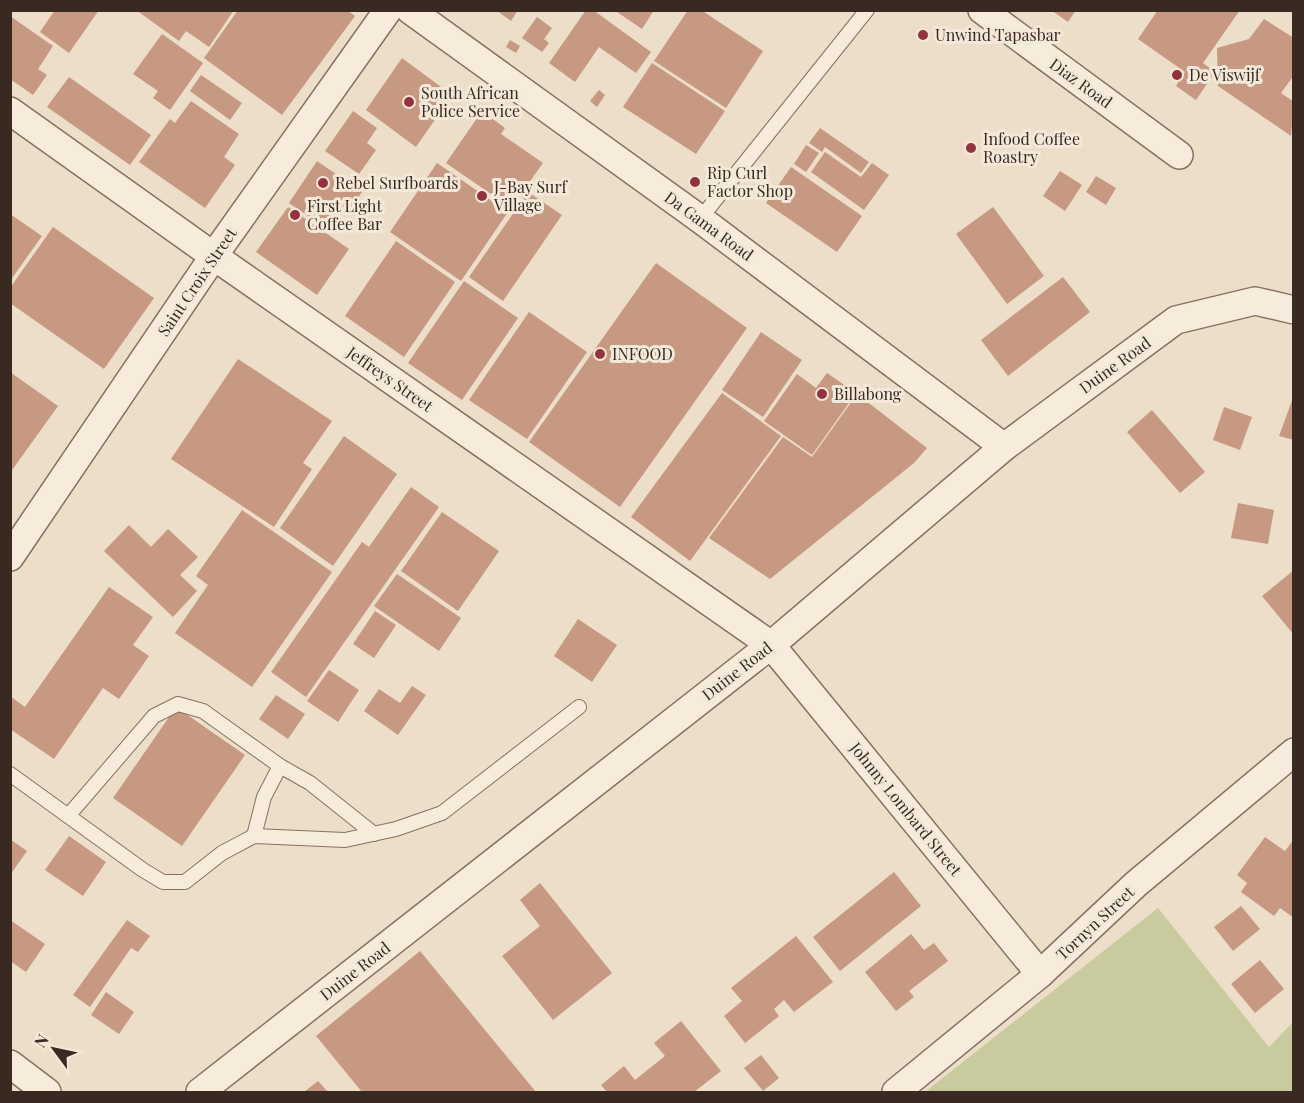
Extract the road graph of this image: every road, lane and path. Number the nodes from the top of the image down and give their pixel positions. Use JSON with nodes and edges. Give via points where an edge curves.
{"nodes":[{"id":1,"x":388,"y":10,"type":"edge"},
{"id":2,"x":867,"y":10,"type":"edge"},
{"id":3,"x":982,"y":10,"type":"edge"},
{"id":4,"x":421,"y":14,"type":"edge"},
{"id":5,"x":10,"y":111,"type":"edge"},
{"id":6,"x":1179,"y":155,"type":"dead end"},
{"id":7,"x":700,"y":219,"type":"junction"},
{"id":8,"x":215,"y":257,"type":"junction"},
{"id":9,"x":1293,"y":310,"type":"edge"},
{"id":10,"x":1004,"y":447,"type":"junction"},
{"id":11,"x":10,"y":557,"type":"edge"},
{"id":12,"x":771,"y":645,"type":"junction"},
{"id":13,"x":579,"y":707,"type":"dead end"},
{"id":14,"x":1293,"y":752,"type":"edge"},
{"id":15,"x":280,"y":766,"type":"junction"},
{"id":16,"x":10,"y":774,"type":"edge"},
{"id":17,"x":68,"y":816,"type":"junction"},
{"id":18,"x":374,"y":834,"type":"junction"},
{"id":19,"x":254,"y":836,"type":"junction"},
{"id":20,"x":1040,"y":974,"type":"junction"},
{"id":21,"x":10,"y":1064,"type":"edge"},
{"id":22,"x":47,"y":1092,"type":"edge"},
{"id":23,"x":200,"y":1092,"type":"edge"},
{"id":24,"x":896,"y":1092,"type":"edge"}],
"edges":[{"from":1,"to":8,"type":"street","name":"Saint Croix Street"},
{"from":2,"to":7,"type":"lane"},
{"from":3,"to":6,"type":"street","name":"Diaz Road"},
{"from":4,"to":7,"type":"street","name":"Da Gama Road"},
{"from":5,"to":8,"type":"street","name":"Jeffreys Street"},
{"from":7,"to":10,"type":"street","name":"Da Gama Road"},
{"from":8,"to":11,"type":"street","name":"Saint Croix Street"},
{"from":8,"to":12,"type":"street","name":"Jeffreys Street"},
{"from":9,"to":10,"type":"street","name":"Duine Road","via":[[1255,301],[1176,320]]},
{"from":10,"to":12,"type":"street","name":"Duine Road"},
{"from":12,"to":20,"type":"street","name":"Johnny Lombard Street"},
{"from":12,"to":23,"type":"street","name":"Duine Road"},
{"from":13,"to":18,"type":"lane","via":[[442,813]]},
{"from":14,"to":20,"type":"street","name":"Tornyn Street","via":[[1136,884]]},
{"from":15,"to":17,"type":"lane","via":[[203,711],[178,704],[154,716]]},
{"from":15,"to":18,"type":"lane","via":[[310,783]]},
{"from":15,"to":19,"type":"lane","via":[[264,797]]},
{"from":16,"to":17,"type":"lane"},
{"from":17,"to":19,"type":"lane","via":[[163,882],[186,882],[222,853]]},
{"from":18,"to":19,"type":"lane","via":[[345,840]]},
{"from":20,"to":24,"type":"street","name":"Tornyn Street"},
{"from":21,"to":22,"type":"street"}]}
